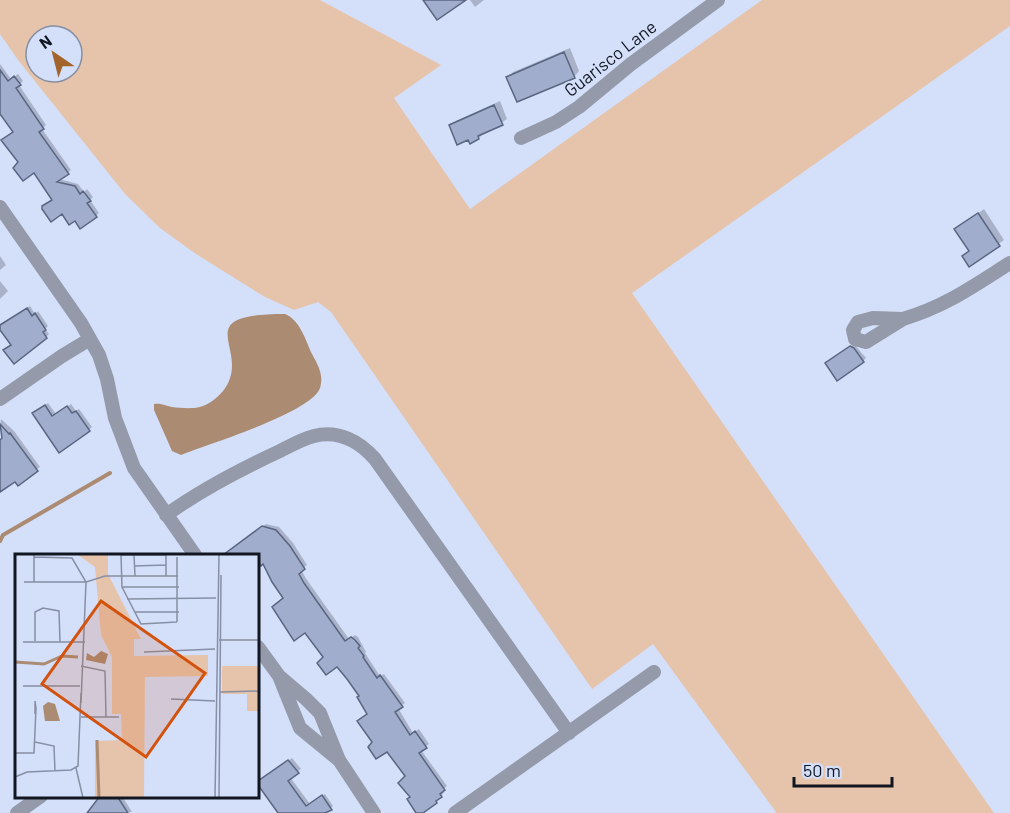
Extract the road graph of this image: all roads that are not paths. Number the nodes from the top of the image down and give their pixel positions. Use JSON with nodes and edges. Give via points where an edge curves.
{"nodes":[{"id":1,"x":718,"y":0,"type":"edge"},
{"id":2,"x":520,"y":138,"type":"dead end"},
{"id":3,"x":0,"y":207,"type":"edge"},
{"id":4,"x":1010,"y":263,"type":"edge"},
{"id":5,"x":903,"y":319,"type":"dead end"},
{"id":6,"x":90,"y":339,"type":"junction"},
{"id":7,"x":0,"y":399,"type":"edge"},
{"id":8,"x":166,"y":515,"type":"junction"},
{"id":9,"x":194,"y":554,"type":"edge"},
{"id":10,"x":260,"y":650,"type":"edge"},
{"id":11,"x":654,"y":672,"type":"dead end"},
{"id":12,"x":279,"y":676,"type":"junction"},
{"id":13,"x":568,"y":733,"type":"junction"},
{"id":14,"x":339,"y":760,"type":"junction"},
{"id":15,"x":38,"y":798,"type":"edge"},
{"id":16,"x":17,"y":813,"type":"edge"},
{"id":17,"x":374,"y":813,"type":"edge"},
{"id":18,"x":455,"y":813,"type":"edge"}],
"edges":[{"from":1,"to":2,"type":"street","name":"Guarisco Lane","via":[[579,107]]},
{"from":3,"to":6,"type":"street"},
{"from":4,"to":5,"type":"street","via":[[953,300]]},
{"from":6,"to":7,"type":"street"},
{"from":6,"to":8,"type":"street","via":[[99,355],[115,418],[134,468]]},
{"from":8,"to":9,"type":"street"},
{"from":8,"to":13,"type":"street","via":[[214,485],[314,436],[350,438],[375,459]]},
{"from":10,"to":12,"type":"street"},
{"from":11,"to":13,"type":"street"},
{"from":12,"to":14,"type":"street","via":[[316,708]]},
{"from":12,"to":14,"type":"street","via":[[300,728]]},
{"from":13,"to":18,"type":"street"},
{"from":14,"to":17,"type":"street"},
{"from":15,"to":16,"type":"street"}]}
